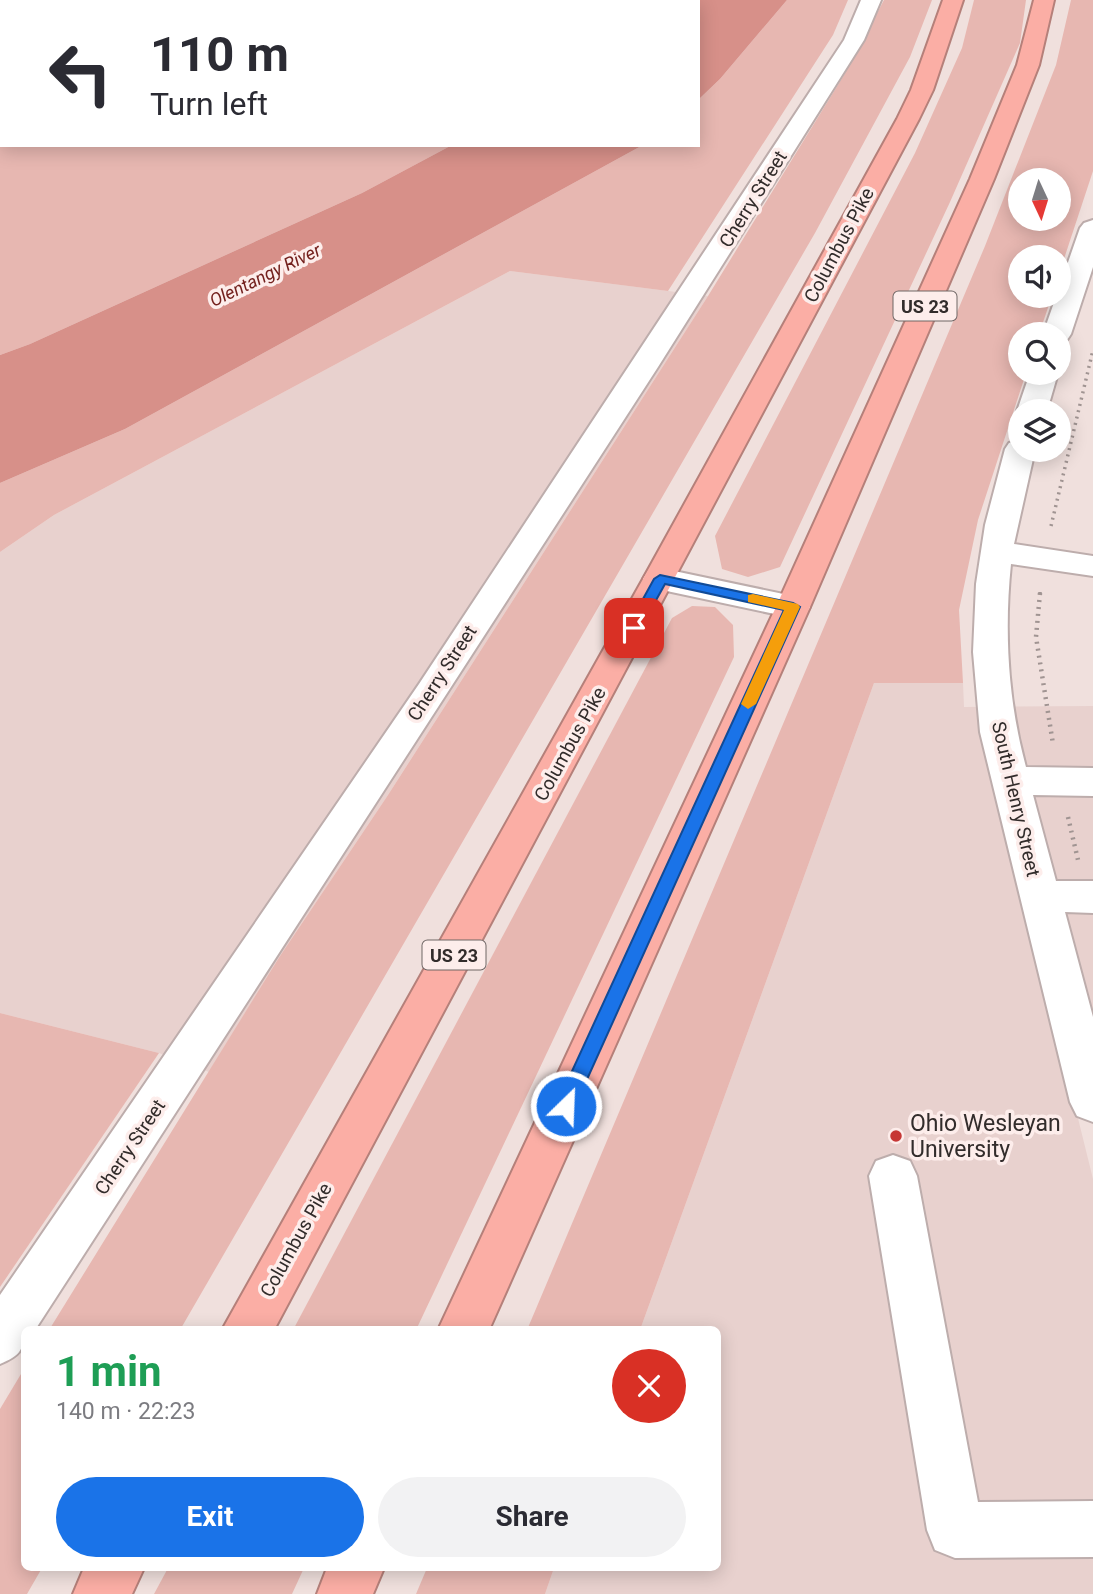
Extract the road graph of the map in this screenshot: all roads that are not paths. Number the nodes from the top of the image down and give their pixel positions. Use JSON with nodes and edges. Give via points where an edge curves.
{"nodes":[{"id":1,"x":872,"y":0,"type":"edge"},
{"id":2,"x":953,"y":0,"type":"edge"},
{"id":3,"x":1044,"y":0,"type":"edge"},
{"id":4,"x":1093,"y":228,"type":"edge"},
{"id":5,"x":1085,"y":273,"type":"edge"},
{"id":6,"x":1063,"y":322,"type":"edge"},
{"id":7,"x":1016,"y":462,"type":"edge"},
{"id":8,"x":997,"y":552,"type":"junction"},
{"id":9,"x":1093,"y":566,"type":"edge"},
{"id":10,"x":660,"y":579,"type":"junction"},
{"id":11,"x":793,"y":607,"type":"junction"},
{"id":12,"x":1010,"y":781,"type":"junction"},
{"id":13,"x":1076,"y":781,"type":"edge"},
{"id":14,"x":1039,"y":896,"type":"junction"},
{"id":15,"x":1090,"y":897,"type":"edge"},
{"id":16,"x":1093,"y":1102,"type":"edge"},
{"id":17,"x":894,"y":1176,"type":"dead end"},
{"id":18,"x":249,"y":1326,"type":"edge"},
{"id":19,"x":465,"y":1326,"type":"edge"},
{"id":20,"x":0,"y":1339,"type":"edge"},
{"id":21,"x":1093,"y":1529,"type":"edge"},
{"id":22,"x":114,"y":1571,"type":"edge"},
{"id":23,"x":355,"y":1571,"type":"edge"},
{"id":24,"x":101,"y":1594,"type":"edge"},
{"id":25,"x":345,"y":1594,"type":"edge"}],
"edges":[{"from":1,"to":20,"type":"street","name":"Cherry Street","via":[[853,40],[670,330]]},
{"from":2,"to":10,"type":"highway","name":"Columbus Pike","number":"US 23","via":[[908,119]]},
{"from":3,"to":11,"type":"highway","number":"US 23","via":[[1039,32],[1016,99]]},
{"from":4,"to":5,"type":"street"},
{"from":5,"to":6,"type":"street"},
{"from":7,"to":8,"type":"street","name":"South Henry Street"},
{"from":8,"to":9,"type":"street"},
{"from":8,"to":12,"type":"street","name":"South Henry Street","via":[[991,603],[992,674],[998,732]]},
{"from":10,"to":11,"type":"street"},
{"from":10,"to":18,"type":"highway","name":"Columbus Pike","number":"US 23"},
{"from":11,"to":19,"type":"highway","number":"US 23"},
{"from":12,"to":13,"type":"street"},
{"from":12,"to":14,"type":"street","name":"South Henry Street"},
{"from":14,"to":15,"type":"street"},
{"from":14,"to":16,"type":"street","name":"South Henry Street"},
{"from":17,"to":21,"type":"street","via":[[955,1530]]},
{"from":22,"to":24,"type":"highway"},
{"from":23,"to":25,"type":"highway"}]}
